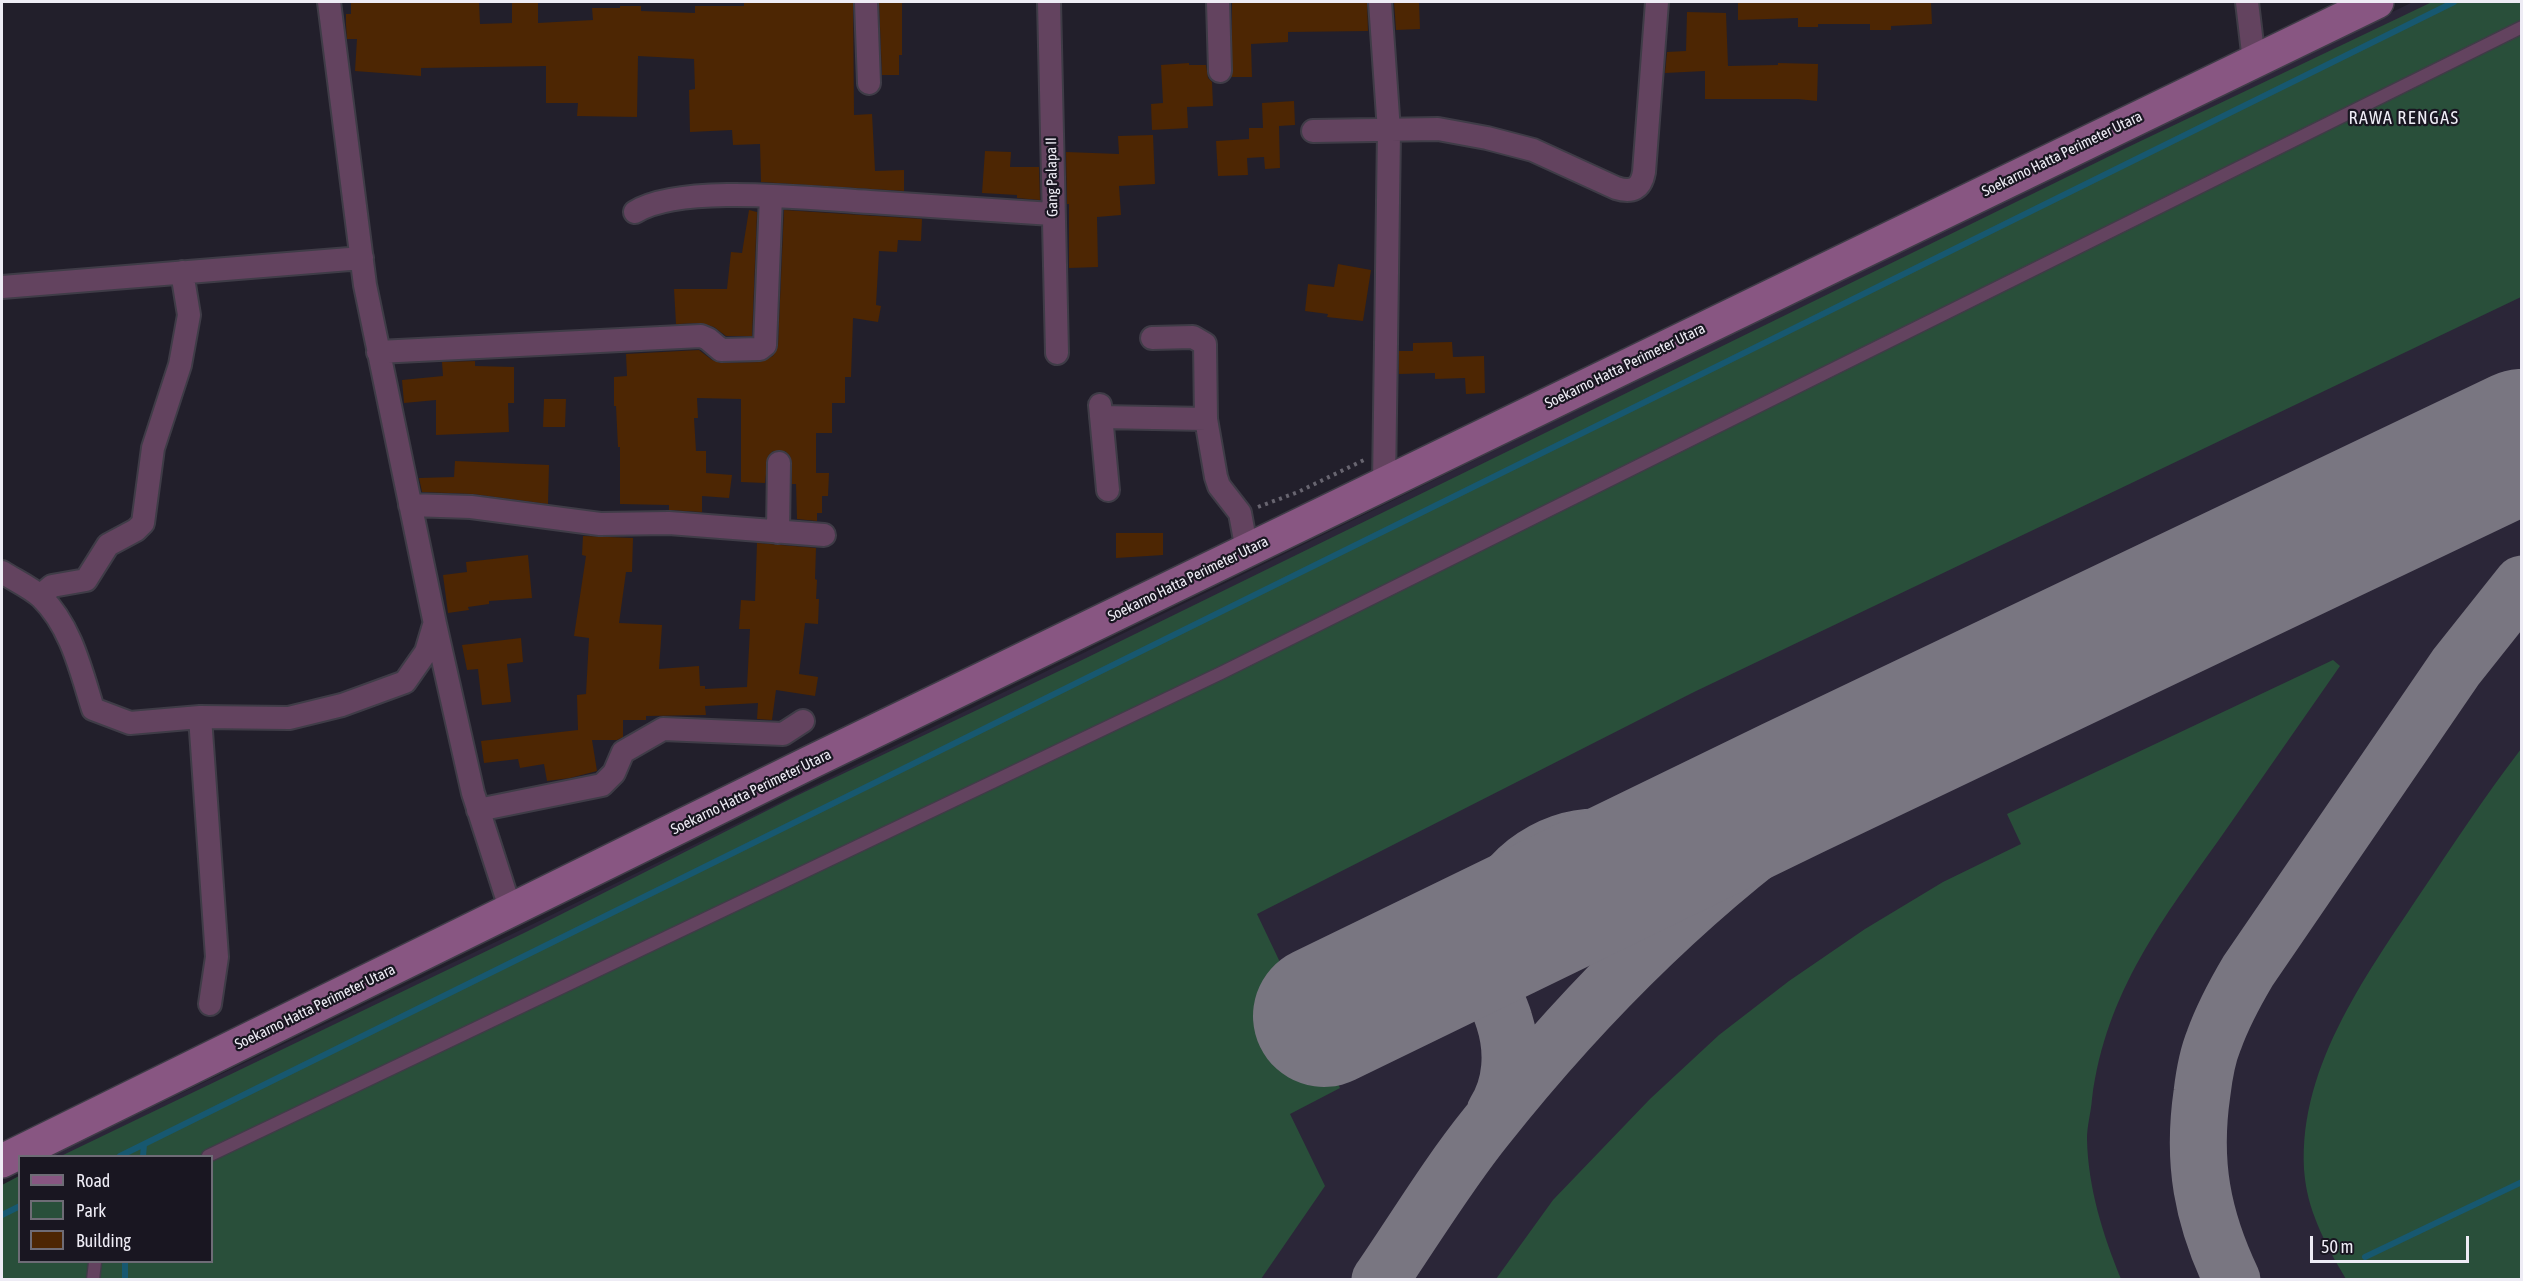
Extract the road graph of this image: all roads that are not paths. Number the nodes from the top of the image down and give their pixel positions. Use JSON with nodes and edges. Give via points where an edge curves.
{"nodes":[{"id":1,"x":329,"y":2,"type":"edge"},
{"id":2,"x":866,"y":2,"type":"edge"},
{"id":3,"x":1049,"y":2,"type":"edge"},
{"id":4,"x":1218,"y":2,"type":"edge"},
{"id":5,"x":1380,"y":2,"type":"edge"},
{"id":6,"x":1657,"y":2,"type":"edge"},
{"id":7,"x":2247,"y":2,"type":"edge"},
{"id":8,"x":2377,"y":2,"type":"edge"},
{"id":9,"x":2522,"y":27,"type":"edge"},
{"id":10,"x":2254,"y":61,"type":"junction"},
{"id":11,"x":1220,"y":71,"type":"dead end"},
{"id":12,"x":869,"y":83,"type":"dead end"},
{"id":13,"x":1389,"y":130,"type":"junction"},
{"id":14,"x":1313,"y":131,"type":"dead end"},
{"id":15,"x":771,"y":196,"type":"junction"},
{"id":16,"x":635,"y":212,"type":"dead end"},
{"id":17,"x":1052,"y":214,"type":"junction"},
{"id":18,"x":362,"y":258,"type":"junction"},
{"id":19,"x":182,"y":272,"type":"junction"},
{"id":20,"x":2,"y":286,"type":"edge"},
{"id":21,"x":1152,"y":338,"type":"dead end"},
{"id":22,"x":378,"y":352,"type":"junction"},
{"id":23,"x":1057,"y":353,"type":"dead end"},
{"id":24,"x":1206,"y":419,"type":"junction"},
{"id":25,"x":779,"y":463,"type":"dead end"},
{"id":26,"x":1384,"y":468,"type":"junction"},
{"id":27,"x":1108,"y":490,"type":"dead end"},
{"id":28,"x":410,"y":505,"type":"junction"},
{"id":29,"x":778,"y":532,"type":"junction"},
{"id":30,"x":824,"y":535,"type":"dead end"},
{"id":31,"x":1247,"y":551,"type":"junction"},
{"id":32,"x":2,"y":572,"type":"edge"},
{"id":33,"x":40,"y":596,"type":"junction"},
{"id":34,"x":435,"y":624,"type":"junction"},
{"id":35,"x":200,"y":717,"type":"junction"},
{"id":36,"x":803,"y":721,"type":"dead end"},
{"id":37,"x":783,"y":734,"type":"junction"},
{"id":38,"x":809,"y":763,"type":"junction"},
{"id":39,"x":478,"y":810,"type":"junction"},
{"id":40,"x":511,"y":910,"type":"junction"},
{"id":41,"x":210,"y":1004,"type":"dead end"},
{"id":42,"x":210,"y":1155,"type":"edge"},
{"id":43,"x":2,"y":1161,"type":"edge"},
{"id":44,"x":95,"y":1263,"type":"edge"},
{"id":45,"x":93,"y":1280,"type":"edge"}],
"edges":[{"from":1,"to":18,"type":"street"},
{"from":2,"to":12,"type":"street"},
{"from":3,"to":17,"type":"street","name":"Gang Palapa II"},
{"from":4,"to":11,"type":"street"},
{"from":5,"to":13,"type":"street"},
{"from":6,"to":13,"type":"street","via":[[1644,172],[1636,189],[1616,188],[1533,150],[1487,138],[1438,129]]},
{"from":7,"to":10,"type":"street"},
{"from":8,"to":10,"type":"main road","name":"Soekarno Hatta Perimeter Utara"},
{"from":9,"to":42,"type":"lane","via":[[1221,673]]},
{"from":10,"to":26,"type":"main road","name":"Soekarno Hatta Perimeter Utara"},
{"from":13,"to":14,"type":"street"},
{"from":13,"to":26,"type":"street"},
{"from":15,"to":16,"type":"street","via":[[693,196]]},
{"from":15,"to":17,"type":"street"},
{"from":15,"to":22,"type":"street","via":[[765,345],[760,349],[721,350],[701,336]]},
{"from":17,"to":23,"type":"street","name":"Gang Palapa II"},
{"from":18,"to":19,"type":"street"},
{"from":18,"to":22,"type":"street"},
{"from":19,"to":20,"type":"street"},
{"from":19,"to":33,"type":"street","via":[[189,315],[180,365],[153,448],[143,523],[108,545],[86,580],[52,586]]},
{"from":21,"to":24,"type":"street","via":[[1192,337],[1204,344]]},
{"from":22,"to":28,"type":"street"},
{"from":24,"to":27,"type":"street","via":[[1100,410]]},
{"from":24,"to":31,"type":"street","via":[[1219,486],[1240,513]]},
{"from":25,"to":29,"type":"street"},
{"from":26,"to":31,"type":"main road","name":"Soekarno Hatta Perimeter Utara"},
{"from":28,"to":29,"type":"street","via":[[471,507],[600,524],[669,523]]},
{"from":28,"to":34,"type":"street"},
{"from":29,"to":30,"type":"street"},
{"from":31,"to":38,"type":"main road","name":"Soekarno Hatta Perimeter Utara"},
{"from":32,"to":33,"type":"street"},
{"from":33,"to":35,"type":"street","via":[[56,615],[74,649],[93,710],[130,723]]},
{"from":34,"to":35,"type":"street","via":[[426,652],[405,682],[342,705],[289,718]]},
{"from":34,"to":39,"type":"street"},
{"from":35,"to":41,"type":"street","via":[[217,957]]},
{"from":36,"to":37,"type":"street"},
{"from":37,"to":38,"type":"street"},
{"from":37,"to":39,"type":"street","via":[[663,729],[623,752],[614,773],[602,785]]},
{"from":38,"to":40,"type":"main road","name":"Soekarno Hatta Perimeter Utara"},
{"from":39,"to":40,"type":"street"},
{"from":40,"to":43,"type":"main road","name":"Soekarno Hatta Perimeter Utara"},
{"from":44,"to":45,"type":"lane"}]}
